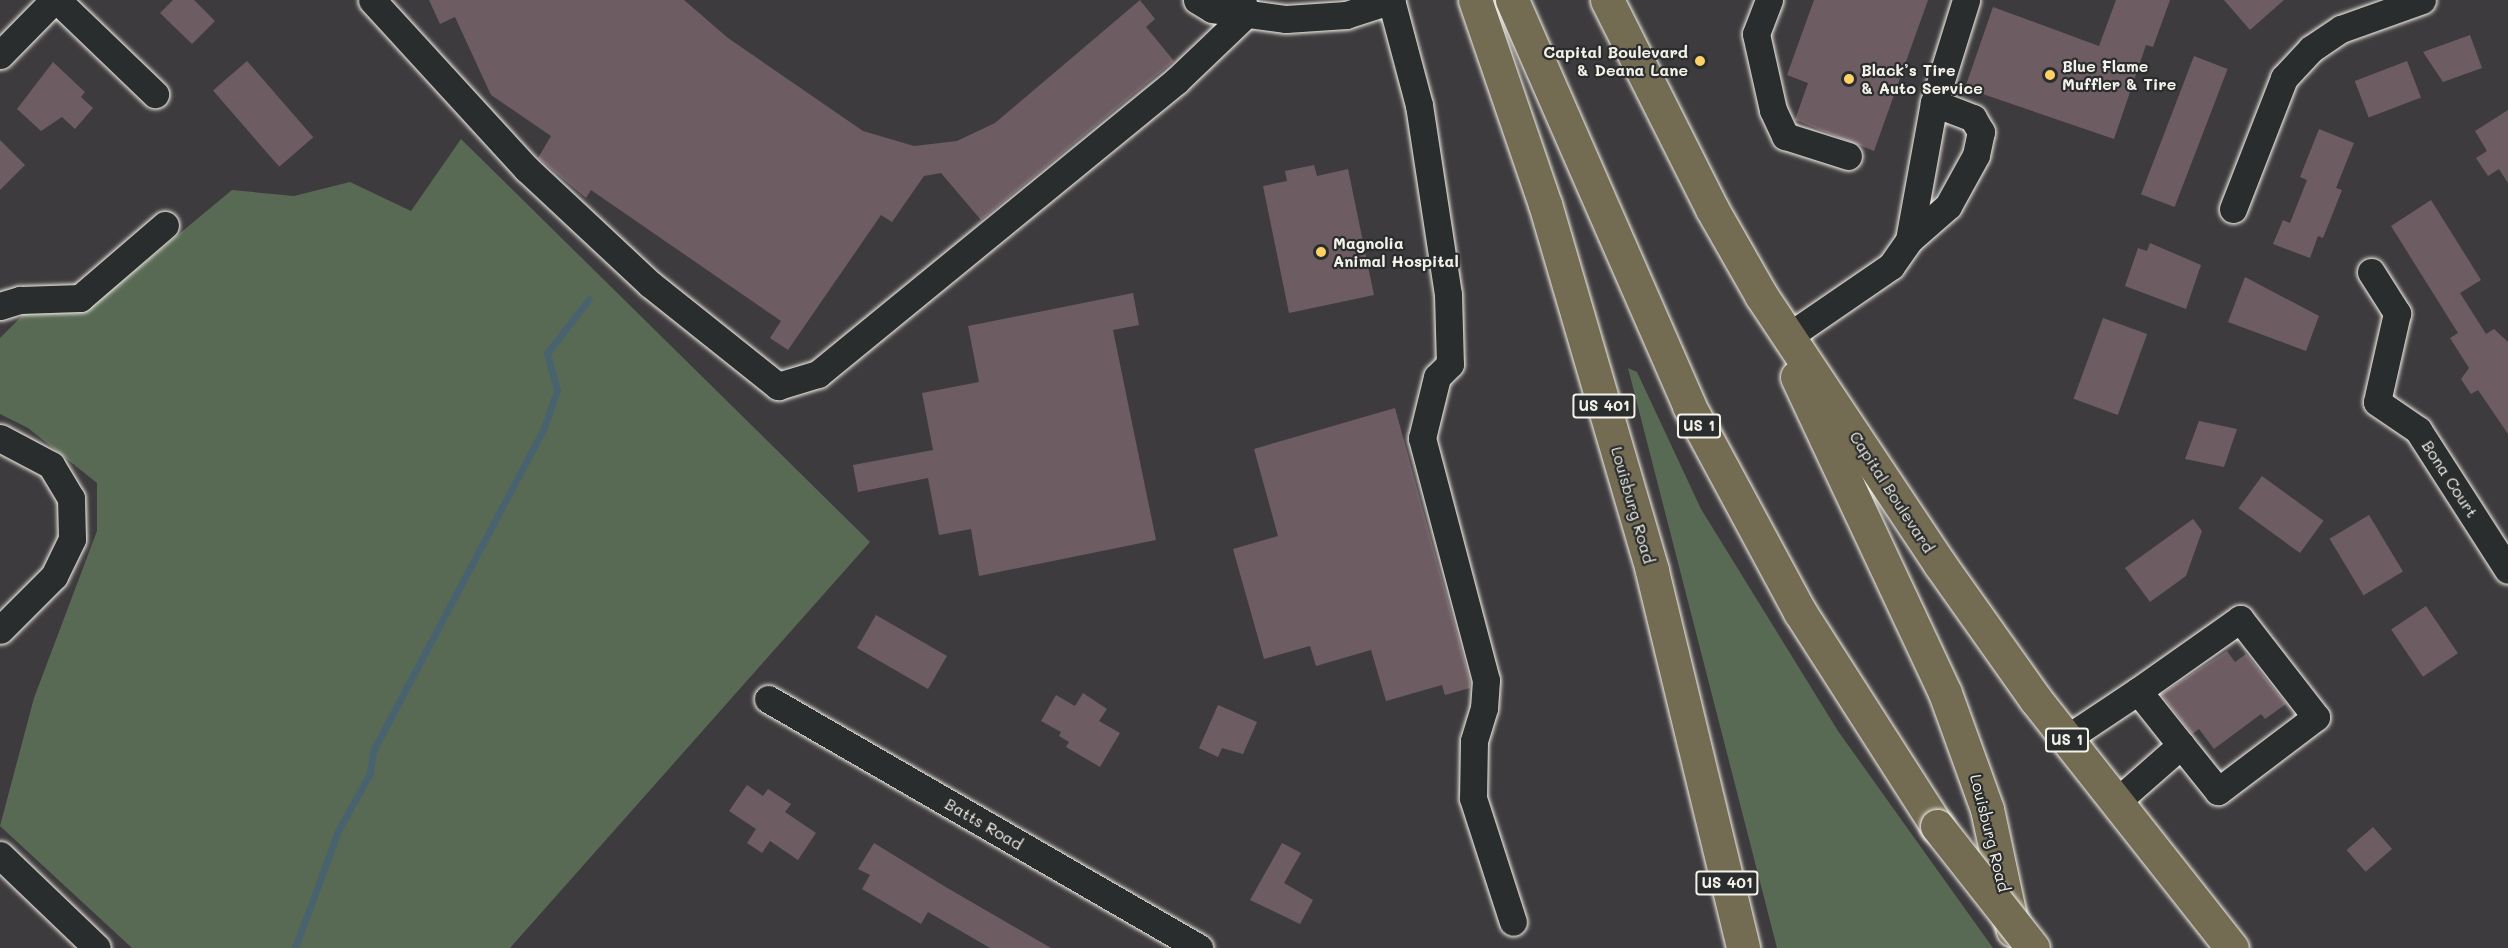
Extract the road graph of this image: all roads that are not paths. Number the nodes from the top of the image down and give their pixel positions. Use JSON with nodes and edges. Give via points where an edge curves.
{"nodes":[{"id":1,"x":55,"y":0,"type":"edge"},
{"id":2,"x":372,"y":0,"type":"edge"},
{"id":3,"x":1197,"y":0,"type":"edge"},
{"id":4,"x":1392,"y":0,"type":"edge"},
{"id":5,"x":1475,"y":0,"type":"edge"},
{"id":6,"x":1512,"y":0,"type":"edge"},
{"id":7,"x":1607,"y":0,"type":"edge"},
{"id":8,"x":1769,"y":0,"type":"edge"},
{"id":9,"x":1966,"y":0,"type":"edge"},
{"id":10,"x":2422,"y":0,"type":"edge"},
{"id":11,"x":1244,"y":7,"type":"edge"},
{"id":12,"x":0,"y":55,"type":"edge"},
{"id":13,"x":155,"y":94,"type":"dead end"},
{"id":14,"x":1934,"y":103,"type":"junction"},
{"id":15,"x":1848,"y":156,"type":"dead end"},
{"id":16,"x":2233,"y":209,"type":"dead end"},
{"id":17,"x":165,"y":225,"type":"dead end"},
{"id":18,"x":1909,"y":240,"type":"junction"},
{"id":19,"x":2371,"y":272,"type":"dead end"},
{"id":20,"x":1761,"y":296,"type":"junction"},
{"id":21,"x":0,"y":306,"type":"edge"},
{"id":22,"x":1789,"y":336,"type":"junction"},
{"id":23,"x":0,"y":438,"type":"edge"},
{"id":24,"x":2508,"y":570,"type":"edge"},
{"id":25,"x":0,"y":630,"type":"edge"},
{"id":26,"x":2138,"y":691,"type":"junction"},
{"id":27,"x":768,"y":699,"type":"dead end"},
{"id":28,"x":2066,"y":739,"type":"junction"},
{"id":29,"x":2181,"y":745,"type":"junction"},
{"id":30,"x":2115,"y":803,"type":"junction"},
{"id":31,"x":0,"y":855,"type":"edge"},
{"id":32,"x":1513,"y":922,"type":"dead end"},
{"id":33,"x":97,"y":948,"type":"edge"},
{"id":34,"x":1199,"y":948,"type":"edge"},
{"id":35,"x":1743,"y":948,"type":"edge"},
{"id":36,"x":2016,"y":948,"type":"edge"},
{"id":37,"x":2033,"y":948,"type":"edge"},
{"id":38,"x":2232,"y":948,"type":"edge"}],
"edges":[{"from":1,"to":12,"type":"street"},
{"from":1,"to":13,"type":"street"},
{"from":2,"to":11,"type":"street","via":[[526,169],[650,285],[778,386],[818,374],[1176,81]]},
{"from":3,"to":11,"type":"street","via":[[1212,9]]},
{"from":4,"to":11,"type":"street","via":[[1346,15],[1287,19]]},
{"from":4,"to":32,"type":"street","via":[[1419,105],[1448,294],[1450,364],[1437,377],[1422,438],[1486,680],[1484,708],[1474,741],[1473,798]]},
{"from":5,"to":35,"type":"highway","name":"Louisburg Road","number":"US 401","via":[[1545,204],[1652,571]]},
{"from":6,"to":37,"type":"highway","number":"US 1","bridge":true,"via":[[1689,406],[1800,612],[1937,825]]},
{"from":7,"to":20,"type":"highway","name":"Capital Boulevard","number":"US 1","via":[[1712,209]]},
{"from":8,"to":15,"type":"street","via":[[1756,34],[1773,110],[1785,136]]},
{"from":9,"to":14,"type":"street"},
{"from":10,"to":16,"type":"street","via":[[2341,29],[2311,48],[2284,78]]},
{"from":14,"to":18,"type":"street"},
{"from":14,"to":18,"type":"street","via":[[1973,118],[1981,132],[1976,155],[1948,206]]},
{"from":17,"to":21,"type":"street","via":[[80,298],[20,300]]},
{"from":18,"to":22,"type":"street","via":[[1891,266]]},
{"from":19,"to":24,"type":"street","name":"Bona Court","via":[[2397,313],[2377,402],[2418,430]]},
{"from":20,"to":22,"type":"highway","name":"Capital Boulevard","number":"US 1"},
{"from":20,"to":36,"type":"highway","name":"Louisburg Road","via":[[1949,704],[1989,819]]},
{"from":22,"to":28,"type":"highway","name":"Capital Boulevard","number":"US 1","via":[[1939,563]]},
{"from":23,"to":25,"type":"street","via":[[51,465],[71,498],[72,539],[54,576]]},
{"from":26,"to":28,"type":"street"},
{"from":26,"to":29,"type":"street"},
{"from":26,"to":29,"type":"street","via":[[2240,619],[2316,717],[2218,791]]},
{"from":27,"to":34,"type":"street","name":"Batts Road"},
{"from":28,"to":30,"type":"highway","name":"Capital Boulevard","number":"US 1"},
{"from":29,"to":30,"type":"street"},
{"from":30,"to":38,"type":"highway","name":"Capital Boulevard","number":"US 1"},
{"from":31,"to":33,"type":"street"}]}
